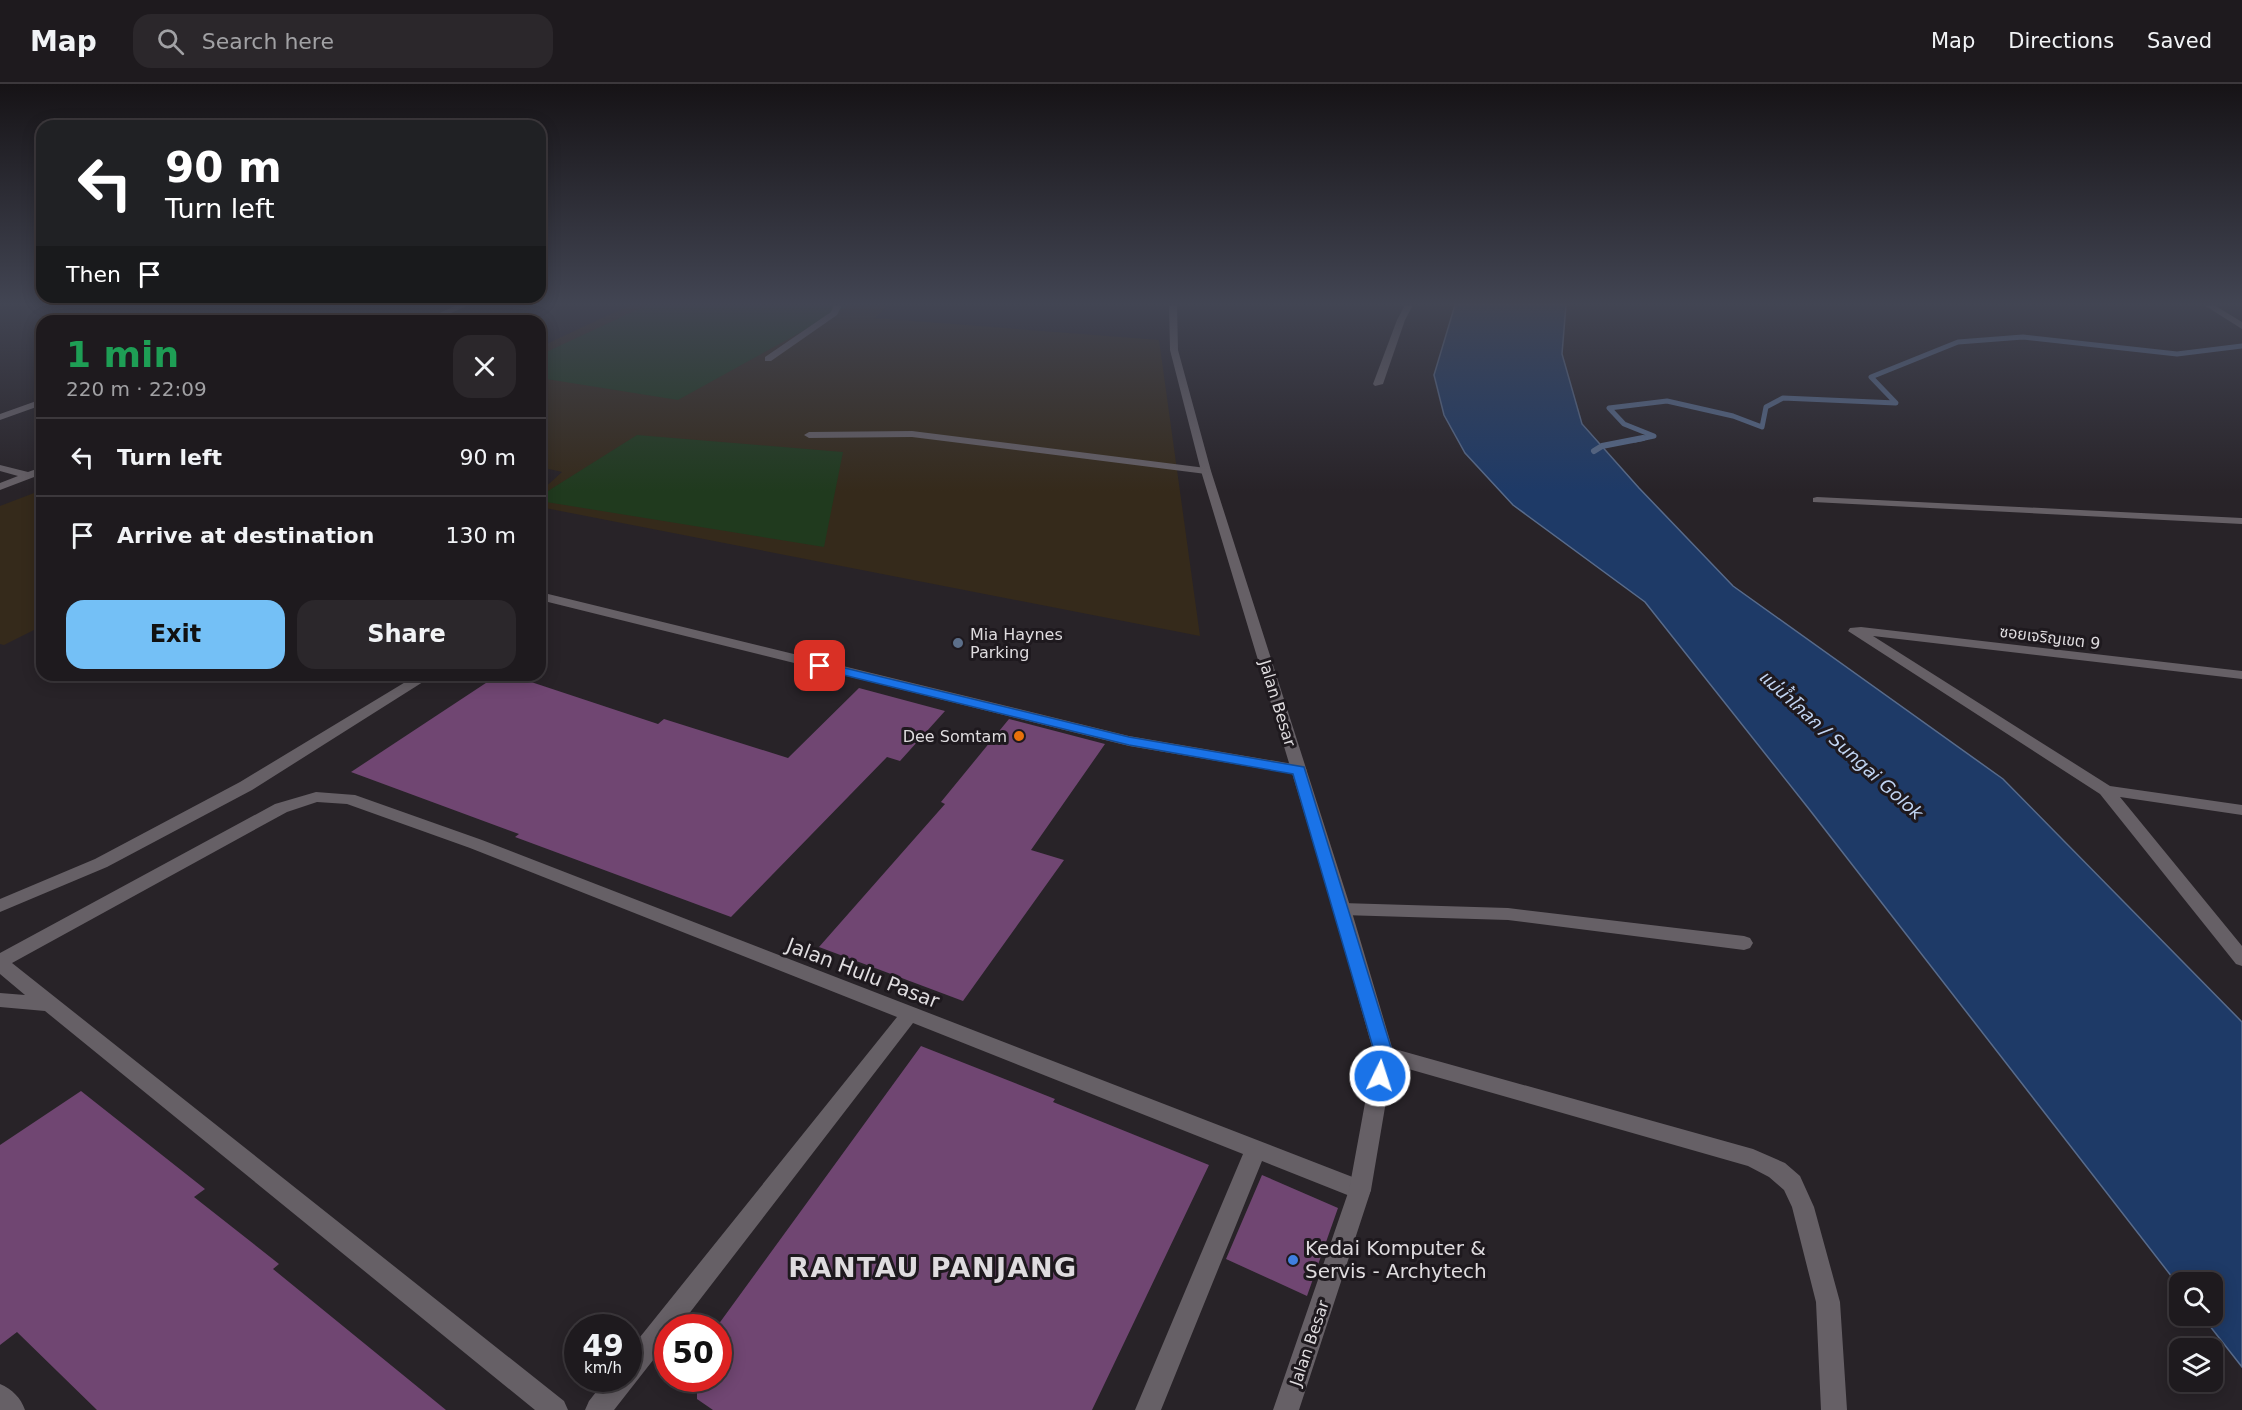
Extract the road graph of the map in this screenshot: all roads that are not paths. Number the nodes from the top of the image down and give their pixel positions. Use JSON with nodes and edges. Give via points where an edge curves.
{"nodes":[{"id":1,"x":1178,"y":367,"type":"edge"},
{"id":2,"x":1384,"y":367,"type":"edge"},
{"id":3,"x":1378,"y":384,"type":"dead end"},
{"id":4,"x":36,"y":404,"type":"edge"},
{"id":5,"x":0,"y":417,"type":"edge"},
{"id":6,"x":809,"y":435,"type":"dead end"},
{"id":7,"x":0,"y":468,"type":"edge"},
{"id":8,"x":1206,"y":471,"type":"junction"},
{"id":9,"x":36,"y":472,"type":"edge"},
{"id":10,"x":29,"y":475,"type":"junction"},
{"id":11,"x":0,"y":487,"type":"edge"},
{"id":12,"x":1817,"y":500,"type":"dead end"},
{"id":13,"x":2242,"y":521,"type":"edge"},
{"id":14,"x":546,"y":600,"type":"edge"},
{"id":15,"x":2242,"y":675,"type":"edge"},
{"id":16,"x":417,"y":681,"type":"edge"},
{"id":17,"x":1299,"y":770,"type":"junction"},
{"id":18,"x":2106,"y":790,"type":"junction"},
{"id":19,"x":2242,"y":810,"type":"edge"},
{"id":20,"x":0,"y":906,"type":"edge"},
{"id":21,"x":1342,"y":909,"type":"junction"},
{"id":22,"x":1744,"y":943,"type":"dead end"},
{"id":23,"x":2239,"y":953,"type":"edge"},
{"id":24,"x":0,"y":962,"type":"edge"},
{"id":25,"x":0,"y":1000,"type":"edge"},
{"id":26,"x":51,"y":1004,"type":"junction"},
{"id":27,"x":909,"y":1015,"type":"junction"},
{"id":28,"x":1384,"y":1054,"type":"junction"},
{"id":29,"x":1255,"y":1151,"type":"junction"},
{"id":30,"x":1360,"y":1190,"type":"junction"},
{"id":31,"x":642,"y":1353,"type":"edge"},
{"id":32,"x":612,"y":1392,"type":"edge"},
{"id":33,"x":0,"y":1395,"type":"edge"},
{"id":34,"x":14,"y":1410,"type":"edge"},
{"id":35,"x":555,"y":1410,"type":"edge"},
{"id":36,"x":598,"y":1410,"type":"edge"},
{"id":37,"x":1148,"y":1410,"type":"edge"},
{"id":38,"x":1286,"y":1410,"type":"edge"},
{"id":39,"x":1834,"y":1410,"type":"edge"}],
"edges":[{"from":1,"to":8,"type":"street","name":"Jalan Besar"},
{"from":2,"to":3,"type":"street"},
{"from":4,"to":5,"type":"street"},
{"from":6,"to":8,"type":"lane","via":[[912,434]]},
{"from":7,"to":10,"type":"street"},
{"from":8,"to":17,"type":"street","name":"Jalan Besar"},
{"from":9,"to":10,"type":"street"},
{"from":10,"to":11,"type":"street"},
{"from":12,"to":13,"type":"street"},
{"from":14,"to":17,"type":"street","via":[[1129,741]]},
{"from":15,"to":18,"type":"street","name":"ซอยเจริญเขต 9","via":[[1855,631]]},
{"from":16,"to":20,"type":"street","via":[[246,786],[101,863]]},
{"from":17,"to":21,"type":"street","name":"Jalan Besar"},
{"from":18,"to":19,"type":"street"},
{"from":18,"to":23,"type":"street"},
{"from":21,"to":22,"type":"street","via":[[1508,914]]},
{"from":21,"to":28,"type":"street","name":"Jalan Besar"},
{"from":24,"to":26,"type":"street"},
{"from":24,"to":27,"type":"street","name":"Jalan Hulu Pasar","via":[[281,808],[316,797],[349,800],[476,844]]},
{"from":25,"to":26,"type":"street"},
{"from":26,"to":35,"type":"street"},
{"from":27,"to":29,"type":"street","name":"Jalan Hulu Pasar"},
{"from":27,"to":31,"type":"street"},
{"from":28,"to":30,"type":"street","name":"Jalan Besar"},
{"from":28,"to":39,"type":"street","via":[[1753,1158],[1777,1170],[1792,1184],[1803,1207],[1818,1257],[1828,1302]]},
{"from":29,"to":30,"type":"street","name":"Jalan Hulu Pasar"},
{"from":29,"to":37,"type":"street"},
{"from":30,"to":38,"type":"street","name":"Jalan Besar"},
{"from":32,"to":36,"type":"street"},
{"from":33,"to":34,"type":"lane"}]}
